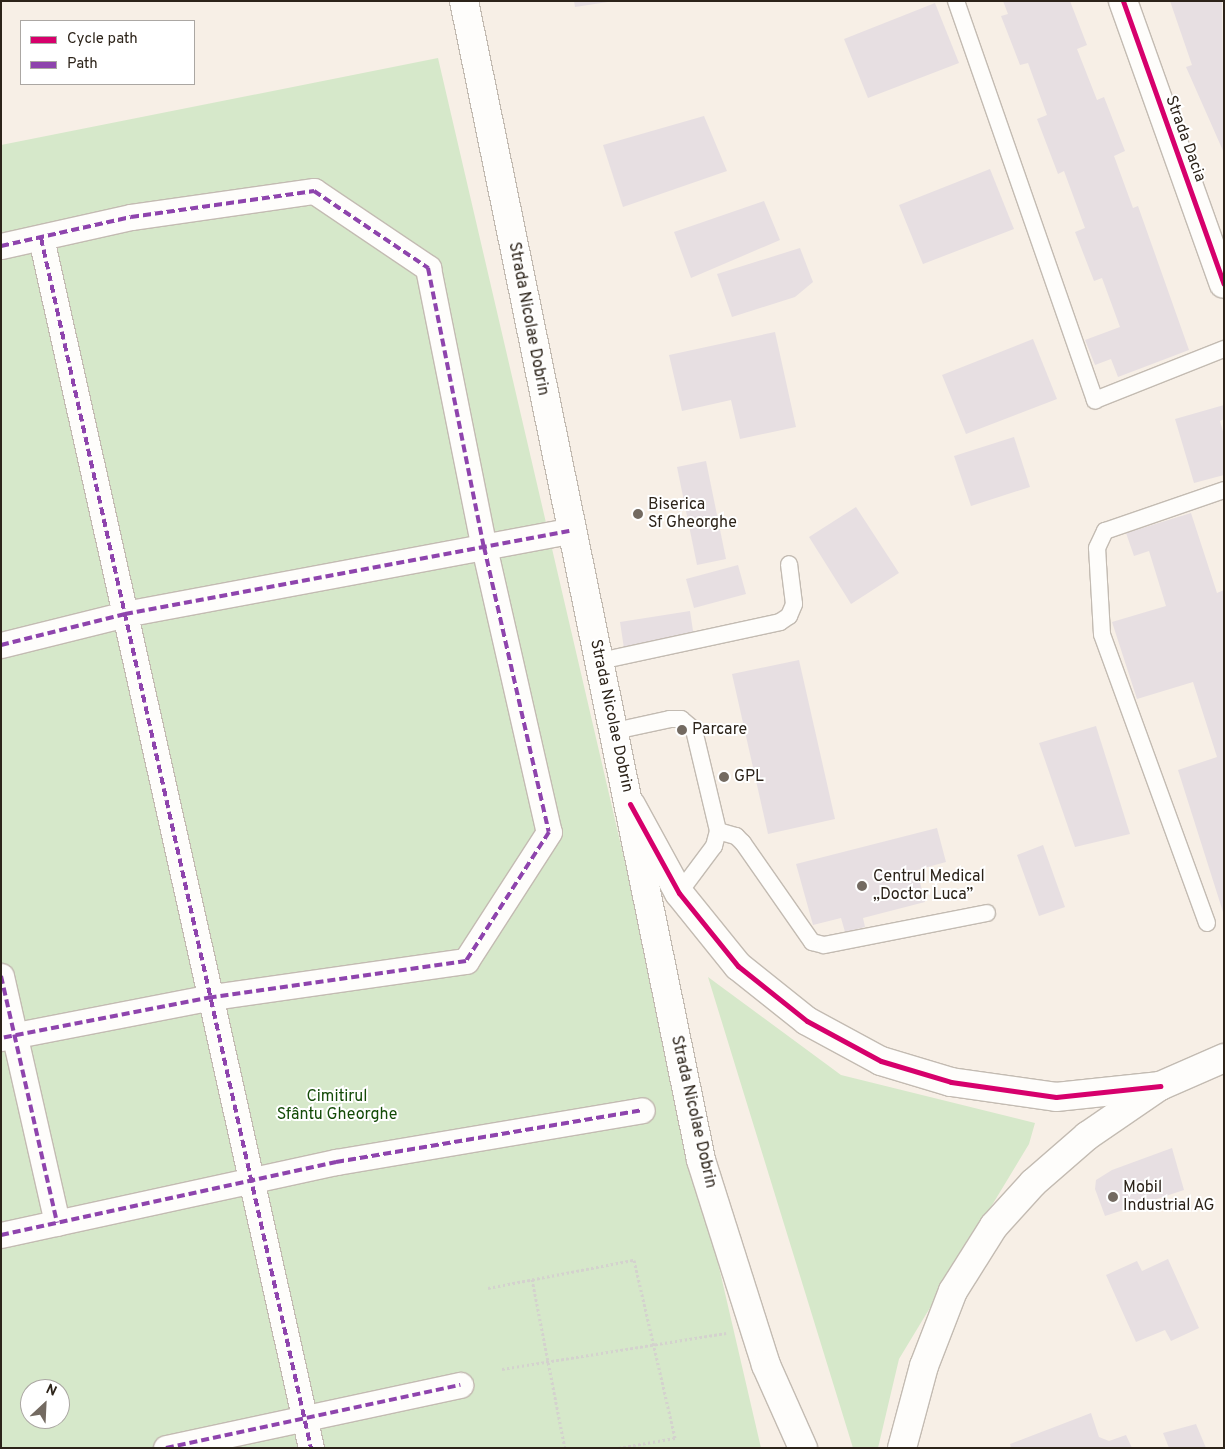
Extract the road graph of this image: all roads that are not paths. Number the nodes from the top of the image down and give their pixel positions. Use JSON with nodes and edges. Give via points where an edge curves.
{"nodes":[{"id":1,"x":464,"y":1,"type":"edge"},
{"id":2,"x":956,"y":1,"type":"edge"},
{"id":3,"x":1123,"y":1,"type":"edge"},
{"id":4,"x":41,"y":238,"type":"junction"},
{"id":5,"x":1,"y":246,"type":"edge"},
{"id":6,"x":1224,"y":284,"type":"edge"},
{"id":7,"x":1224,"y":349,"type":"edge"},
{"id":8,"x":1224,"y":490,"type":"edge"},
{"id":9,"x":570,"y":531,"type":"junction"},
{"id":10,"x":484,"y":547,"type":"junction"},
{"id":11,"x":789,"y":564,"type":"dead end"},
{"id":12,"x":125,"y":614,"type":"junction"},
{"id":13,"x":1,"y":645,"type":"edge"},
{"id":14,"x":600,"y":661,"type":"junction"},
{"id":15,"x":615,"y":731,"type":"junction"},
{"id":16,"x":630,"y":804,"type":"junction"},
{"id":17,"x":718,"y":831,"type":"junction"},
{"id":18,"x":680,"y":893,"type":"junction"},
{"id":19,"x":987,"y":913,"type":"dead end"},
{"id":20,"x":1207,"y":923,"type":"dead end"},
{"id":21,"x":1,"y":976,"type":"edge"},
{"id":22,"x":212,"y":997,"type":"junction"},
{"id":23,"x":8,"y":1037,"type":"edge"},
{"id":24,"x":1224,"y":1058,"type":"edge"},
{"id":25,"x":1160,"y":1086,"type":"junction"},
{"id":26,"x":642,"y":1110,"type":"dead end"},
{"id":27,"x":254,"y":1180,"type":"junction"},
{"id":28,"x":58,"y":1223,"type":"junction"},
{"id":29,"x":1,"y":1235,"type":"edge"},
{"id":30,"x":460,"y":1386,"type":"dead end"},
{"id":31,"x":306,"y":1419,"type":"junction"},
{"id":32,"x":166,"y":1448,"type":"edge"},
{"id":33,"x":311,"y":1448,"type":"edge"},
{"id":34,"x":803,"y":1448,"type":"edge"},
{"id":35,"x":902,"y":1448,"type":"edge"}],
"edges":[{"from":1,"to":9,"type":"main road","name":"Strada Nicolae Dobrin"},
{"from":2,"to":7,"type":"lane","via":[[1095,400]]},
{"from":3,"to":6,"type":"main road","name":"Strada Dacia"},
{"from":4,"to":5,"type":"street"},
{"from":4,"to":10,"type":"street","via":[[131,217],[314,191],[428,268]]},
{"from":4,"to":12,"type":"street"},
{"from":8,"to":20,"type":"lane","via":[[1105,531],[1097,548],[1102,634]]},
{"from":9,"to":10,"type":"street"},
{"from":9,"to":14,"type":"main road","name":"Strada Nicolae Dobrin"},
{"from":10,"to":12,"type":"street"},
{"from":10,"to":22,"type":"street","via":[[549,832],[466,961]]},
{"from":11,"to":14,"type":"lane","via":[[794,604],[789,616],[780,622]]},
{"from":12,"to":13,"type":"street"},
{"from":12,"to":22,"type":"street"},
{"from":14,"to":15,"type":"main road","name":"Strada Nicolae Dobrin"},
{"from":15,"to":16,"type":"main road","name":"Strada Nicolae Dobrin"},
{"from":15,"to":17,"type":"lane","via":[[670,718],[681,719],[694,730]]},
{"from":16,"to":18,"type":"main road"},
{"from":16,"to":34,"type":"main road","name":"Strada Nicolae Dobrin","via":[[700,1160],[766,1365]]},
{"from":17,"to":18,"type":"lane","via":[[714,846]]},
{"from":17,"to":19,"type":"lane","via":[[736,836],[743,843],[812,942],[824,944]]},
{"from":18,"to":25,"type":"main road","via":[[738,966],[807,1021],[881,1061],[951,1082],[1048,1096]]},
{"from":21,"to":23,"type":"street"},
{"from":22,"to":23,"type":"street"},
{"from":22,"to":27,"type":"street"},
{"from":23,"to":28,"type":"street"},
{"from":24,"to":25,"type":"main road"},
{"from":25,"to":35,"type":"main road","via":[[1087,1136],[1033,1183],[994,1226],[953,1291],[924,1366]]},
{"from":26,"to":27,"type":"street"},
{"from":27,"to":28,"type":"street"},
{"from":27,"to":31,"type":"street"},
{"from":28,"to":29,"type":"street"},
{"from":30,"to":31,"type":"street"},
{"from":31,"to":32,"type":"street"},
{"from":31,"to":33,"type":"street"}]}
